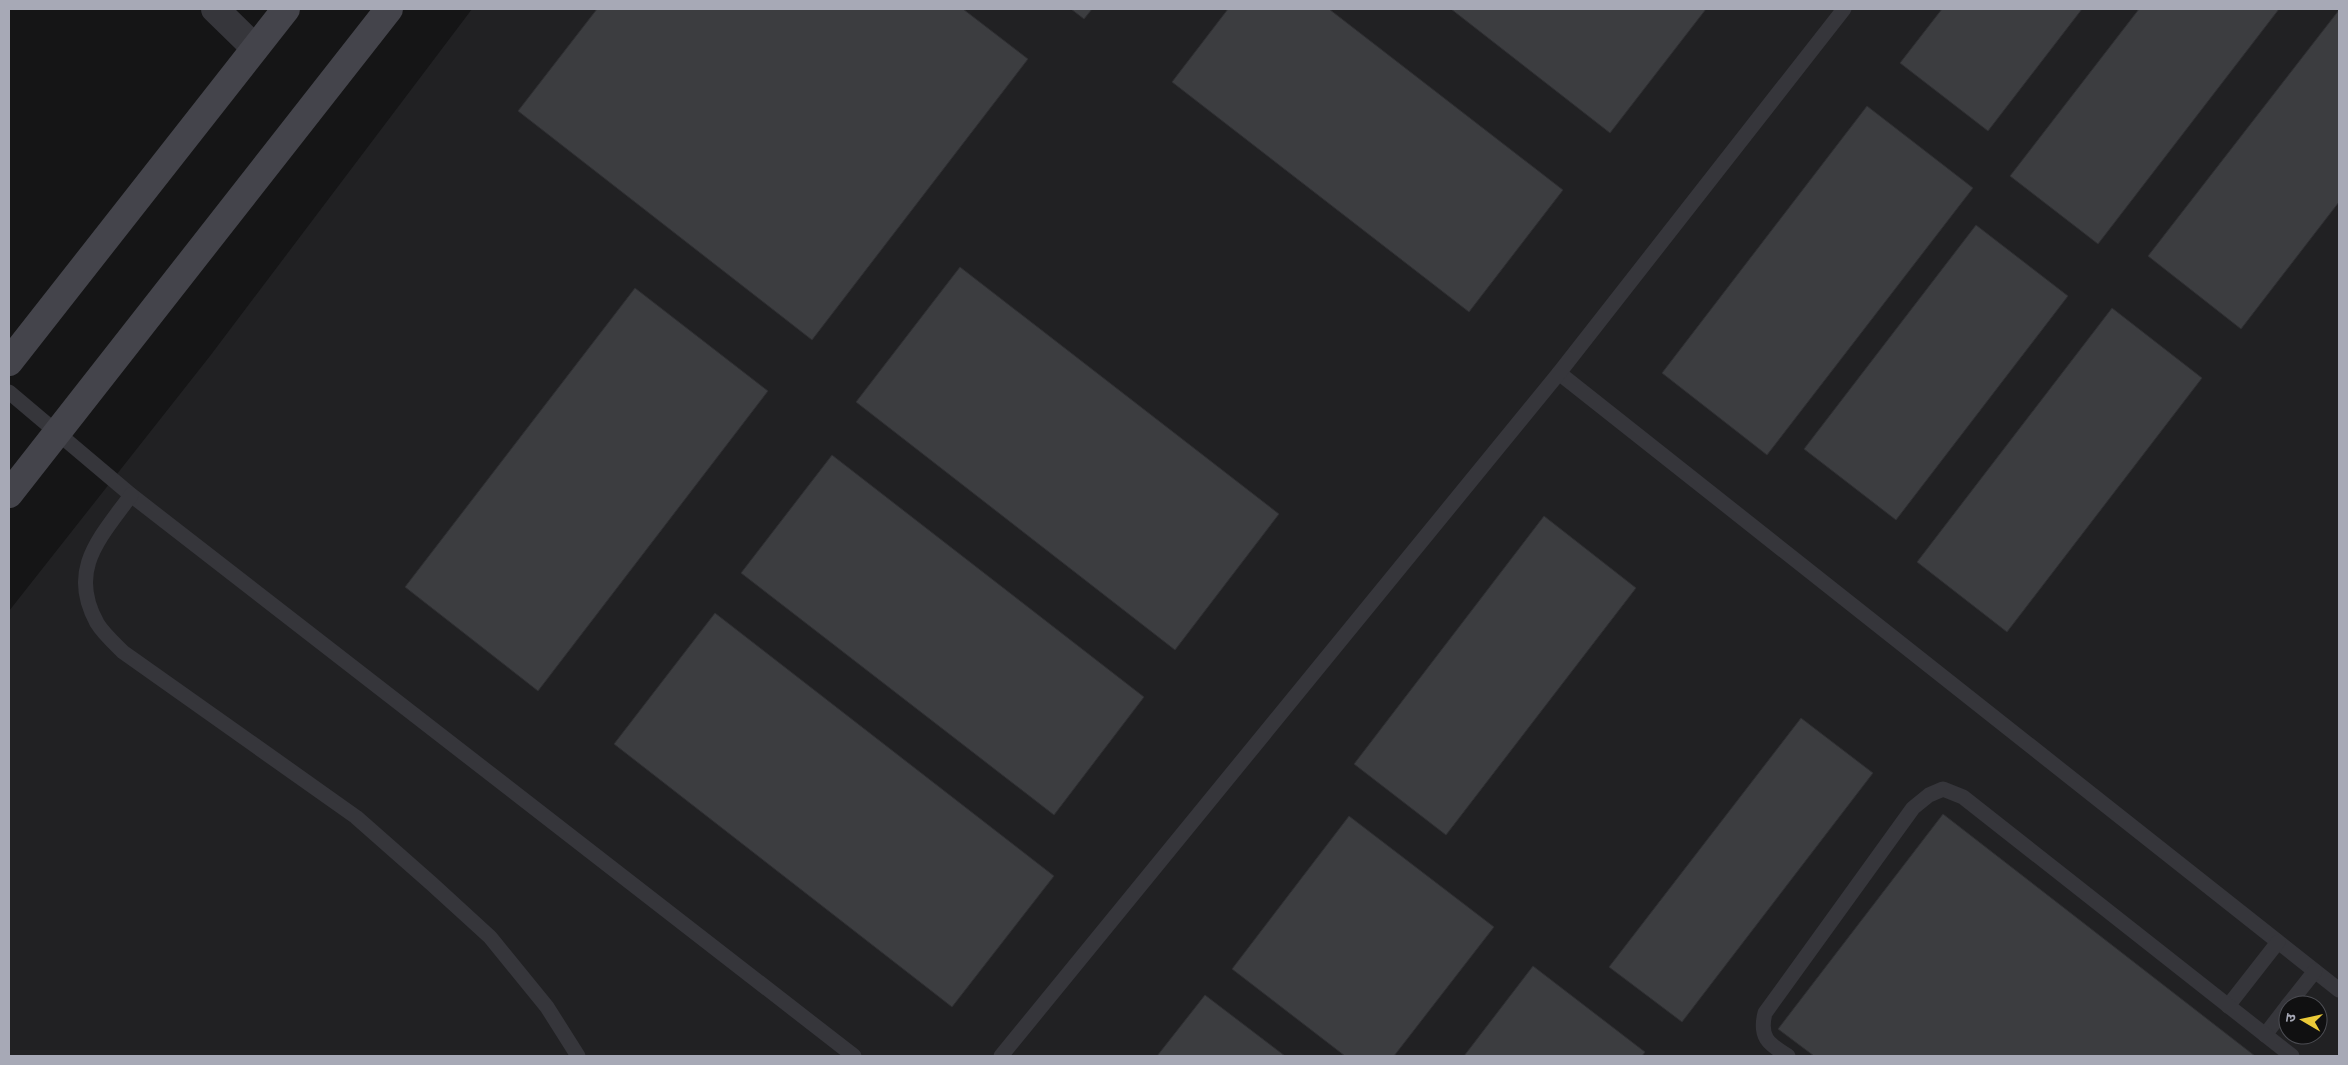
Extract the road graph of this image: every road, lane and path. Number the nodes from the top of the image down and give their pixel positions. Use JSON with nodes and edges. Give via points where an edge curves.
{"nodes":[{"id":1,"x":215,"y":9,"type":"edge"},
{"id":2,"x":286,"y":9,"type":"edge"},
{"id":3,"x":389,"y":9,"type":"edge"},
{"id":4,"x":1844,"y":9,"type":"edge"},
{"id":5,"x":255,"y":48,"type":"junction"},
{"id":6,"x":9,"y":362,"type":"edge"},
{"id":7,"x":1560,"y":373,"type":"junction"},
{"id":8,"x":9,"y":392,"type":"edge"},
{"id":9,"x":59,"y":433,"type":"junction"},
{"id":10,"x":9,"y":494,"type":"edge"},
{"id":11,"x":131,"y":496,"type":"junction"},
{"id":12,"x":2278,"y":942,"type":"junction"},
{"id":13,"x":2316,"y":971,"type":"junction"},
{"id":14,"x":2339,"y":990,"type":"edge"},
{"id":15,"x":2296,"y":995,"type":"edge"},
{"id":16,"x":2228,"y":1006,"type":"junction"},
{"id":17,"x":2278,"y":1018,"type":"edge"},
{"id":18,"x":2265,"y":1035,"type":"junction"},
{"id":19,"x":578,"y":1056,"type":"edge"},
{"id":20,"x":854,"y":1056,"type":"edge"},
{"id":21,"x":1001,"y":1056,"type":"edge"},
{"id":22,"x":1788,"y":1056,"type":"edge"},
{"id":23,"x":2292,"y":1056,"type":"edge"}],
"edges":[{"from":1,"to":5,"type":"street"},
{"from":2,"to":5,"type":"street"},
{"from":3,"to":9,"type":"street"},
{"from":4,"to":7,"type":"lane"},
{"from":5,"to":6,"type":"street"},
{"from":7,"to":12,"type":"lane"},
{"from":7,"to":21,"type":"lane"},
{"from":8,"to":9,"type":"lane"},
{"from":9,"to":10,"type":"street"},
{"from":9,"to":11,"type":"lane"},
{"from":11,"to":19,"type":"lane","via":[[91,550],[84,572],[85,597],[97,624],[122,652],[356,817],[432,884],[490,937],[547,1007]]},
{"from":11,"to":20,"type":"lane"},
{"from":12,"to":13,"type":"lane"},
{"from":12,"to":16,"type":"lane"},
{"from":13,"to":14,"type":"lane"},
{"from":13,"to":15,"type":"lane"},
{"from":16,"to":18,"type":"lane"},
{"from":16,"to":22,"type":"lane","via":[[1964,797],[1943,789],[1913,808],[1764,1013],[1762,1025],[1768,1044]]},
{"from":17,"to":18,"type":"lane"},
{"from":18,"to":23,"type":"lane"}]}
